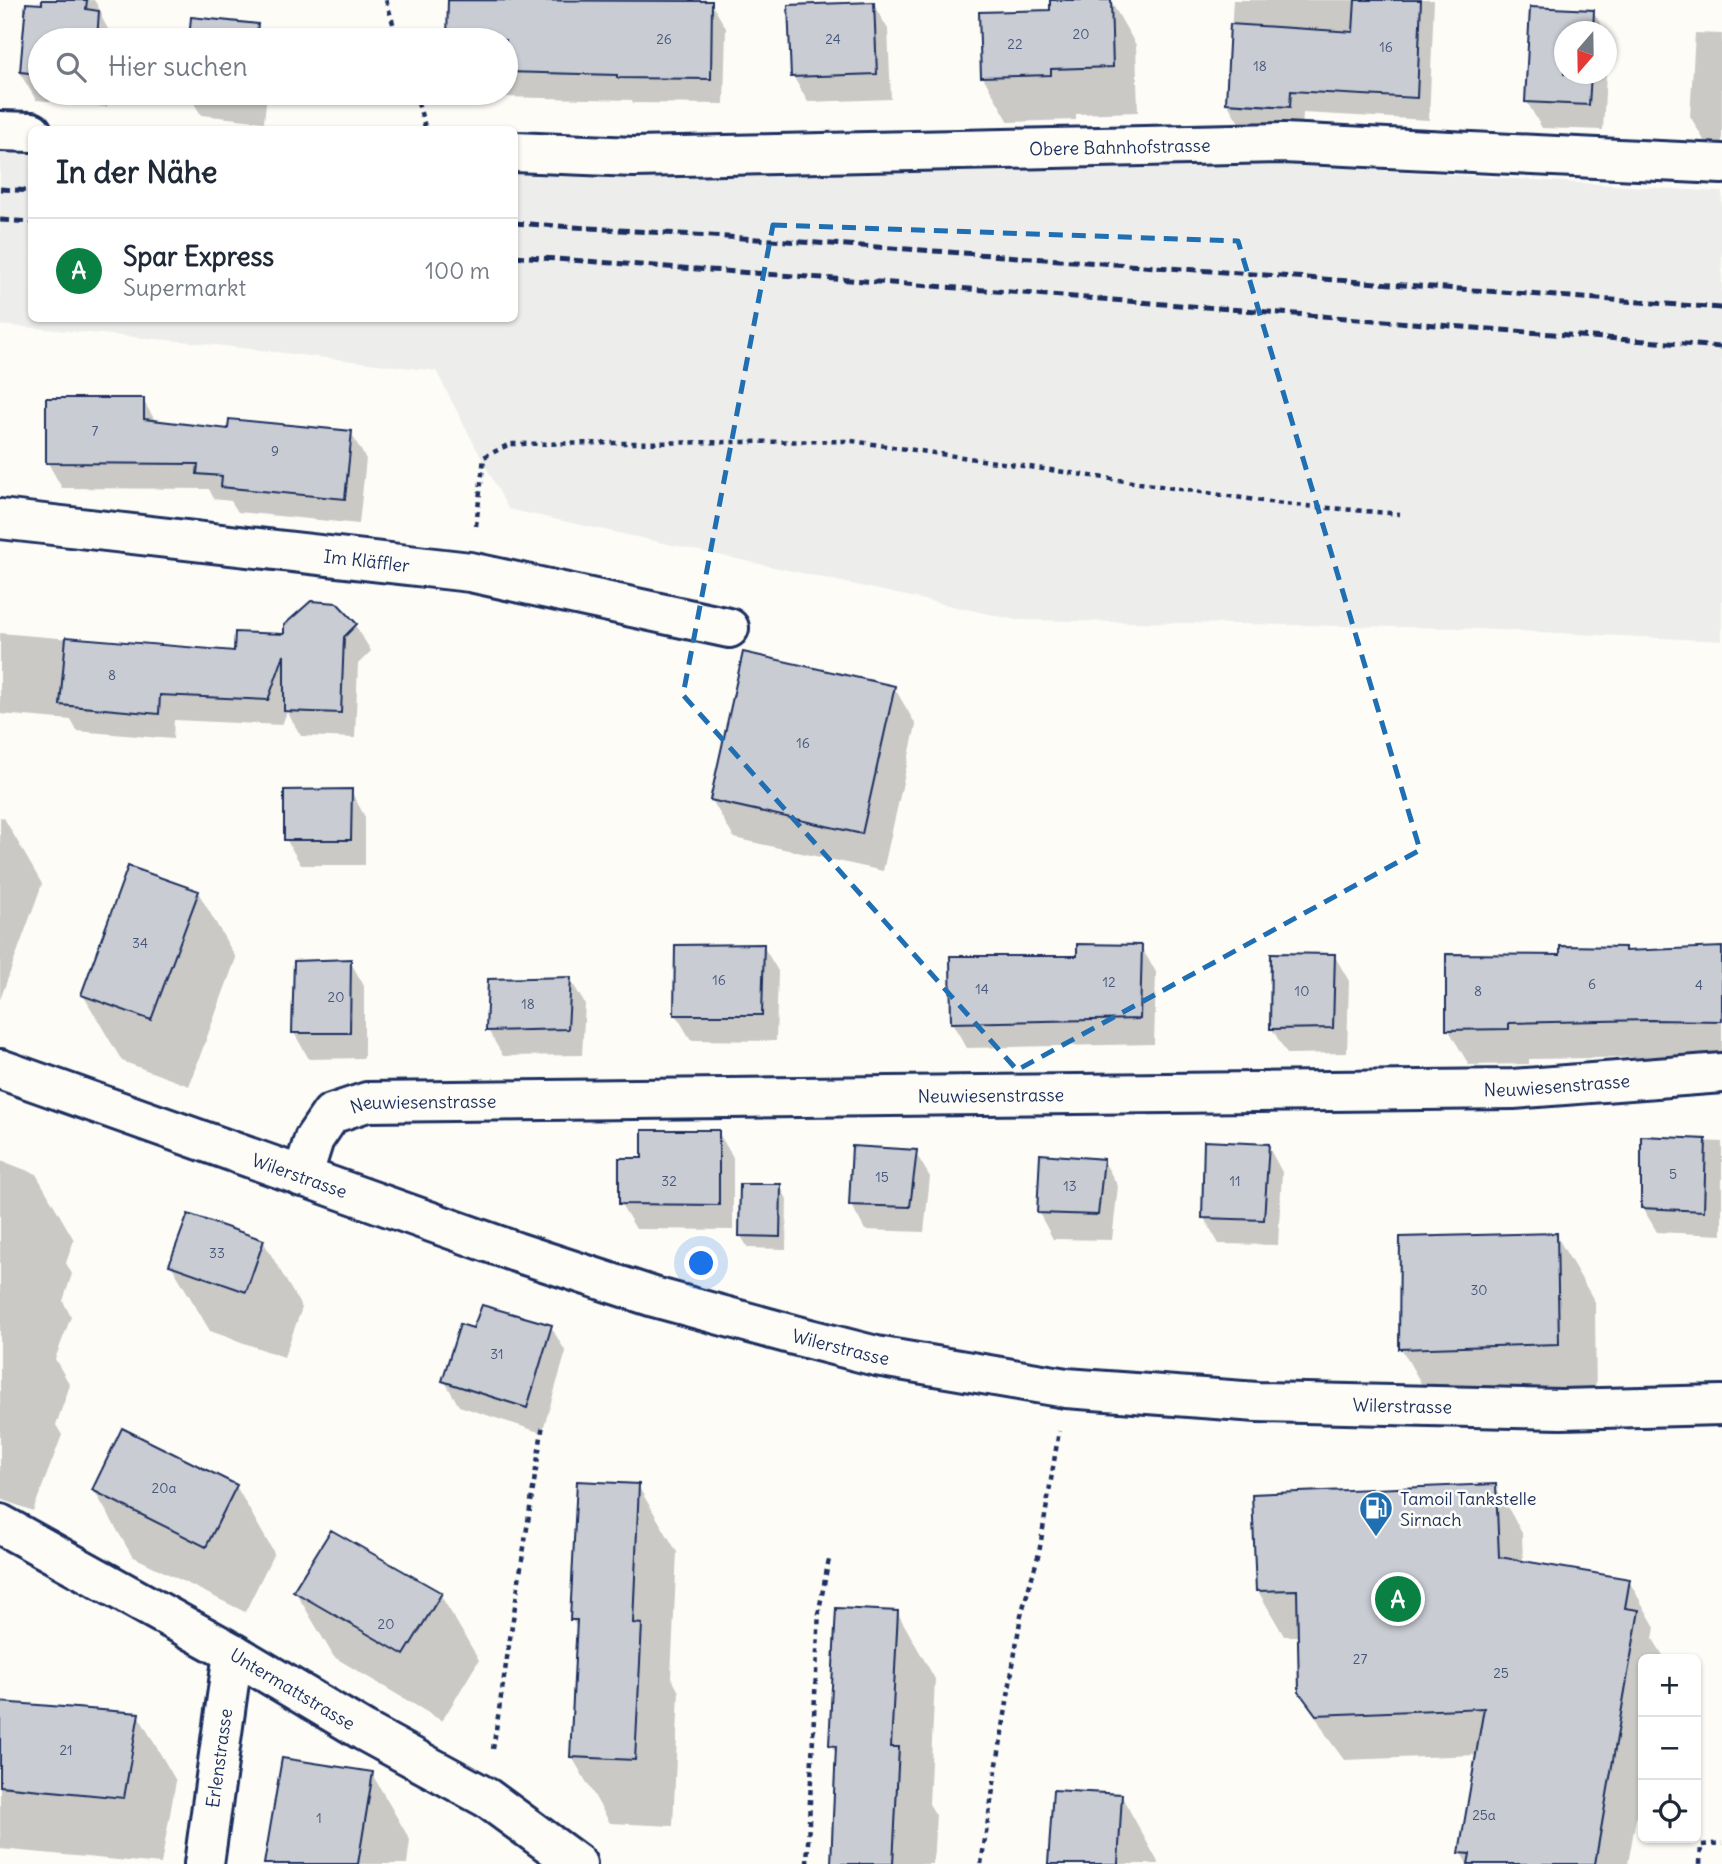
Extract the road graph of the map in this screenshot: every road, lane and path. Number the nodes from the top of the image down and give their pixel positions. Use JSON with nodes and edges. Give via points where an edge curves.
{"nodes":[{"id":1,"x":386,"y":0,"type":"edge"},
{"id":2,"x":394,"y":28,"type":"edge"},
{"id":3,"x":419,"y":105,"type":"edge"},
{"id":4,"x":425,"y":126,"type":"edge"},
{"id":5,"x":0,"y":131,"type":"edge"},
{"id":6,"x":28,"y":132,"type":"edge"},
{"id":7,"x":518,"y":152,"type":"edge"},
{"id":8,"x":1722,"y":164,"type":"edge"},
{"id":9,"x":479,"y":502,"type":"dead end"},
{"id":10,"x":1399,"y":514,"type":"dead end"},
{"id":11,"x":0,"y":519,"type":"edge"},
{"id":12,"x":729,"y":628,"type":"dead end"},
{"id":13,"x":0,"y":1069,"type":"edge"},
{"id":14,"x":1722,"y":1073,"type":"edge"},
{"id":15,"x":302,"y":1177,"type":"junction"},
{"id":16,"x":1066,"y":1388,"type":"junction"},
{"id":17,"x":1722,"y":1405,"type":"edge"},
{"id":18,"x":543,"y":1424,"type":"dead end"},
{"id":19,"x":0,"y":1524,"type":"edge"},
{"id":20,"x":829,"y":1559,"type":"dead end"},
{"id":21,"x":233,"y":1653,"type":"junction"},
{"id":22,"x":496,"y":1727,"type":"dead end"},
{"id":23,"x":1722,"y":1843,"type":"edge"},
{"id":24,"x":204,"y":1864,"type":"edge"},
{"id":25,"x":577,"y":1864,"type":"edge"},
{"id":26,"x":807,"y":1864,"type":"edge"},
{"id":27,"x":981,"y":1864,"type":"edge"},
{"id":28,"x":1700,"y":1864,"type":"edge"}],
"edges":[{"from":1,"to":2,"type":"path"},
{"from":3,"to":4,"type":"path"},
{"from":5,"to":6,"type":"street"},
{"from":7,"to":8,"type":"street","name":"Obere Bahnhofstrasse","via":[[634,157],[1283,142]]},
{"from":9,"to":10,"type":"path","via":[[484,457],[510,444],[852,441],[1283,504]]},
{"from":11,"to":12,"type":"street","name":"Im Kläffler","via":[[470,572]]},
{"from":13,"to":15,"type":"street","name":"Wilerstrasse"},
{"from":14,"to":15,"type":"street","name":"Neuwiesenstrasse","via":[[1513,1089],[367,1102],[331,1114],[314,1139]]},
{"from":15,"to":16,"type":"street","name":"Wilerstrasse","via":[[654,1297],[876,1356]]},
{"from":16,"to":17,"type":"street","name":"Wilerstrasse","via":[[1256,1402],[1561,1409]]},
{"from":16,"to":27,"type":"path","via":[[1040,1553],[1021,1615]]},
{"from":18,"to":22,"type":"path"},
{"from":19,"to":21,"type":"street","name":"Untermattstrasse"},
{"from":20,"to":26,"type":"path","via":[[819,1610]]},
{"from":21,"to":24,"type":"street","name":"Erlenstrasse"},
{"from":21,"to":25,"type":"street","name":"Untermattstrasse","via":[[487,1798]]},
{"from":23,"to":28,"type":"path","via":[[1701,1845]]}]}
